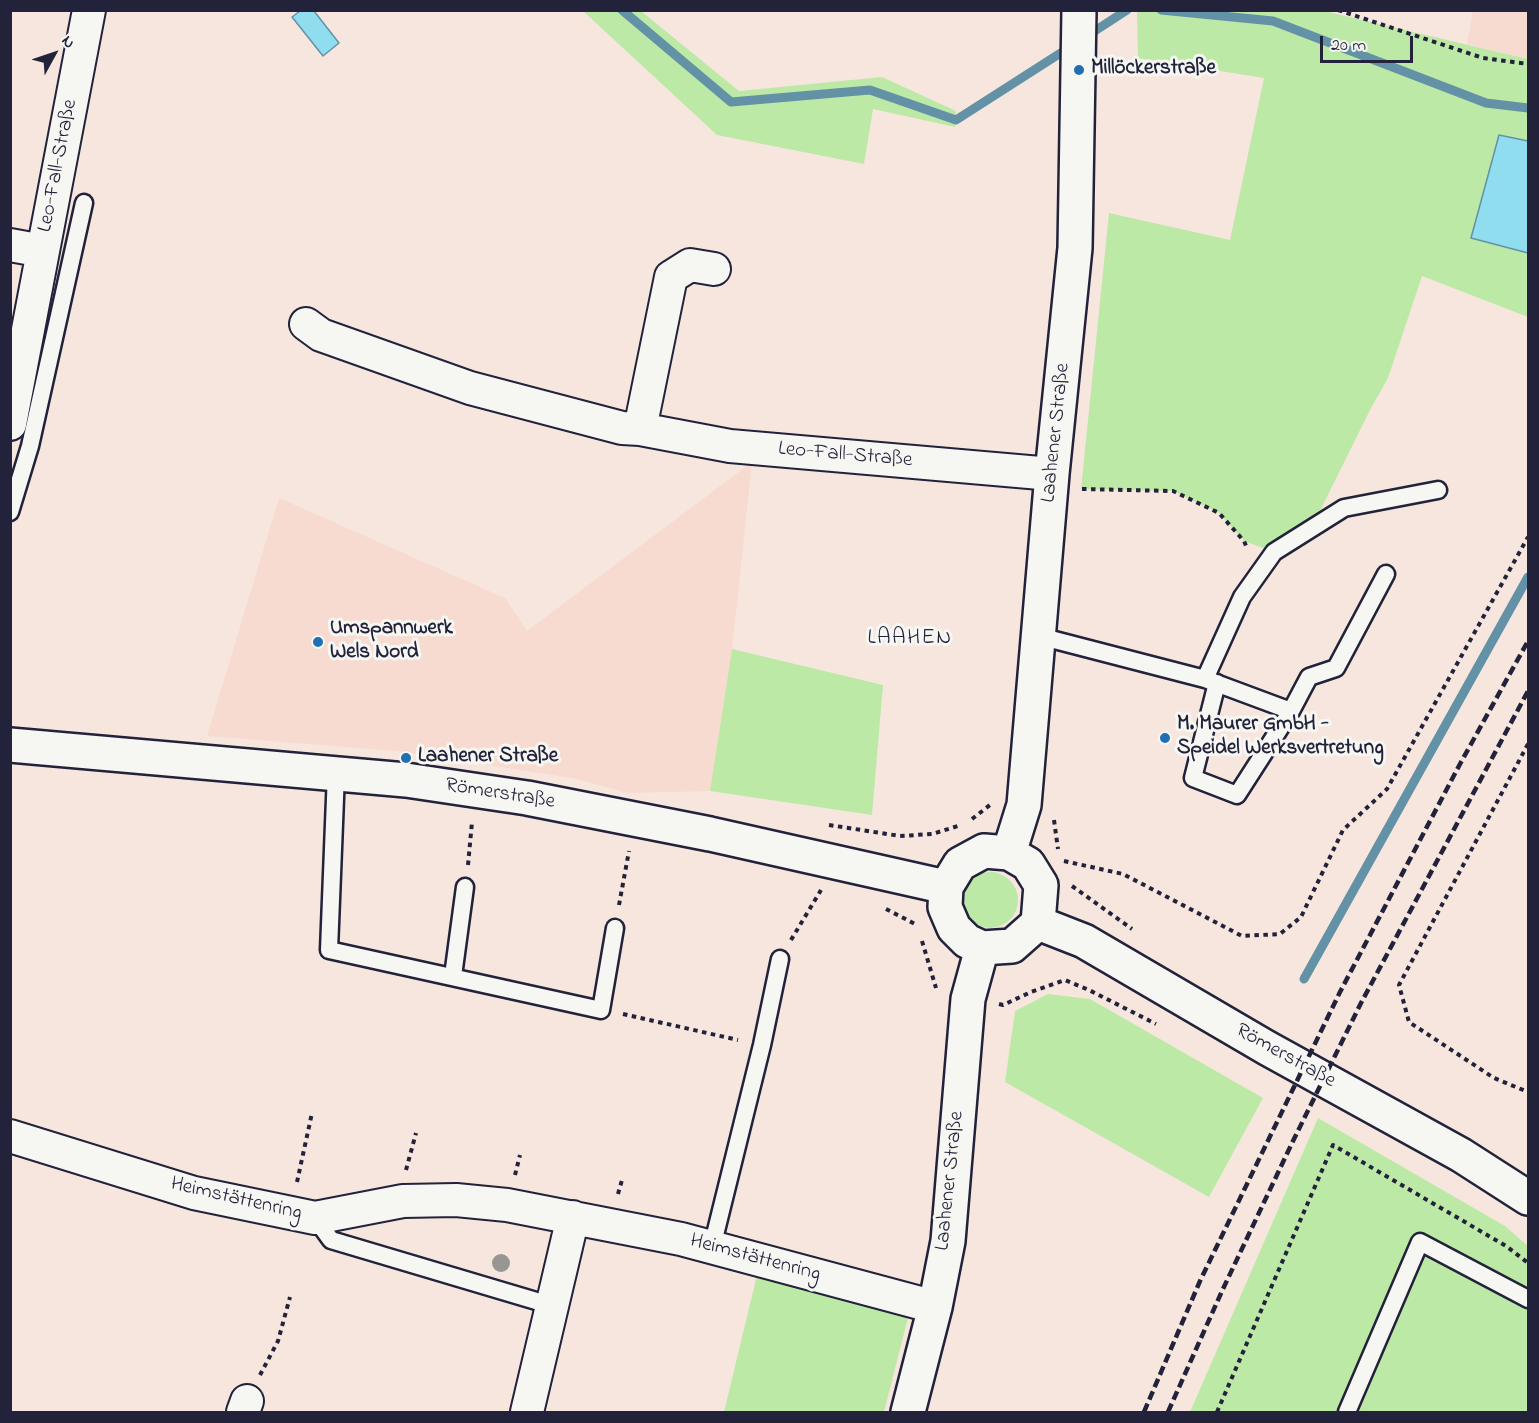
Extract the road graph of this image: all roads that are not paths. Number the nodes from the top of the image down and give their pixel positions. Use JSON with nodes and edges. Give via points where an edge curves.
{"nodes":[{"id":1,"x":89,"y":10,"type":"edge"},
{"id":2,"x":1079,"y":13,"type":"edge"},
{"id":3,"x":84,"y":203,"type":"dead end"},
{"id":4,"x":10,"y":245,"type":"edge"},
{"id":5,"x":43,"y":251,"type":"junction"},
{"id":6,"x":714,"y":269,"type":"dead end"},
{"id":7,"x":306,"y":324,"type":"dead end"},
{"id":8,"x":10,"y":424,"type":"edge"},
{"id":9,"x":640,"y":429,"type":"junction"},
{"id":10,"x":1052,"y":474,"type":"junction"},
{"id":11,"x":1438,"y":490,"type":"dead end"},
{"id":12,"x":10,"y":512,"type":"edge"},
{"id":13,"x":1386,"y":574,"type":"dead end"},
{"id":14,"x":1039,"y":636,"type":"junction"},
{"id":15,"x":1211,"y":681,"type":"junction"},
{"id":16,"x":1291,"y":711,"type":"junction"},
{"id":17,"x":10,"y":745,"type":"edge"},
{"id":18,"x":336,"y":773,"type":"junction"},
{"id":19,"x":1009,"y":853,"type":"junction"},
{"id":20,"x":465,"y":887,"type":"road end"},
{"id":21,"x":946,"y":887,"type":"junction"},
{"id":22,"x":1038,"y":923,"type":"junction"},
{"id":23,"x":615,"y":928,"type":"road end"},
{"id":24,"x":982,"y":948,"type":"junction"},
{"id":25,"x":780,"y":959,"type":"road end"},
{"id":26,"x":453,"y":976,"type":"junction"},
{"id":27,"x":10,"y":1136,"type":"edge"},
{"id":28,"x":1528,"y":1198,"type":"edge"},
{"id":29,"x":303,"y":1215,"type":"junction"},
{"id":30,"x":573,"y":1217,"type":"junction"},
{"id":31,"x":712,"y":1247,"type":"junction"},
{"id":32,"x":1528,"y":1299,"type":"edge"},
{"id":33,"x":553,"y":1306,"type":"junction"},
{"id":34,"x":934,"y":1307,"type":"junction"},
{"id":35,"x":527,"y":1413,"type":"edge"},
{"id":36,"x":908,"y":1413,"type":"edge"},
{"id":37,"x":1347,"y":1413,"type":"edge"}],
"edges":[{"from":1,"to":5,"type":"street","name":"Leo-Fall-Straße"},
{"from":2,"to":10,"type":"main road","name":"Laahener Straße","via":[[1075,248]]},
{"from":3,"to":12,"type":"lane","via":[[30,446]]},
{"from":4,"to":5,"type":"street","name":"Leo-Fall-Straße"},
{"from":5,"to":8,"type":"street","name":"Leo-Fall-Straße"},
{"from":6,"to":9,"type":"street","via":[[690,265],[671,277]]},
{"from":7,"to":9,"type":"street","name":"Leo-Fall-Straße","via":[[321,335],[470,388],[622,428]]},
{"from":9,"to":10,"type":"street","name":"Leo-Fall-Straße","via":[[730,446]]},
{"from":10,"to":14,"type":"main road","name":"Laahener Straße"},
{"from":11,"to":15,"type":"lane","via":[[1344,508],[1274,552],[1242,597]]},
{"from":13,"to":16,"type":"lane","via":[[1335,668],[1309,677]]},
{"from":14,"to":15,"type":"lane"},
{"from":14,"to":19,"type":"main road","name":"Laahener Straße","via":[[1024,805]]},
{"from":15,"to":16,"type":"lane"},
{"from":15,"to":16,"type":"lane","via":[[1193,778],[1237,795]]},
{"from":17,"to":18,"type":"main road","name":"Römerstraße"},
{"from":18,"to":21,"type":"main road","name":"Römerstraße","via":[[538,801],[710,834]]},
{"from":18,"to":26,"type":"lane","via":[[329,950]]},
{"from":19,"to":21,"type":"main road","via":[[984,851],[960,864]]},
{"from":19,"to":22,"type":"main road","via":[[1028,864],[1041,885]]},
{"from":20,"to":26,"type":"lane"},
{"from":21,"to":24,"type":"main road","via":[[945,906],[954,928],[967,941]]},
{"from":22,"to":24,"type":"main road","via":[[1012,946]]},
{"from":22,"to":28,"type":"main road","name":"Römerstraße","via":[[1084,941],[1461,1155]]},
{"from":23,"to":26,"type":"lane","via":[[602,1010]]},
{"from":24,"to":34,"type":"main road","name":"Laahener Straße","via":[[968,999],[948,1240]]},
{"from":25,"to":31,"type":"lane"},
{"from":27,"to":29,"type":"street","name":"Heimstättenring","via":[[194,1193]]},
{"from":29,"to":30,"type":"street","name":"Heimstättenring","via":[[403,1201],[456,1200]]},
{"from":29,"to":33,"type":"lane","via":[[331,1240]]},
{"from":30,"to":31,"type":"street","name":"Heimstättenring"},
{"from":30,"to":33,"type":"street"},
{"from":31,"to":34,"type":"street","name":"Heimstättenring"},
{"from":32,"to":37,"type":"lane","via":[[1420,1242]]},
{"from":33,"to":35,"type":"street"},
{"from":34,"to":36,"type":"main road","name":"Laahener Straße"}]}
